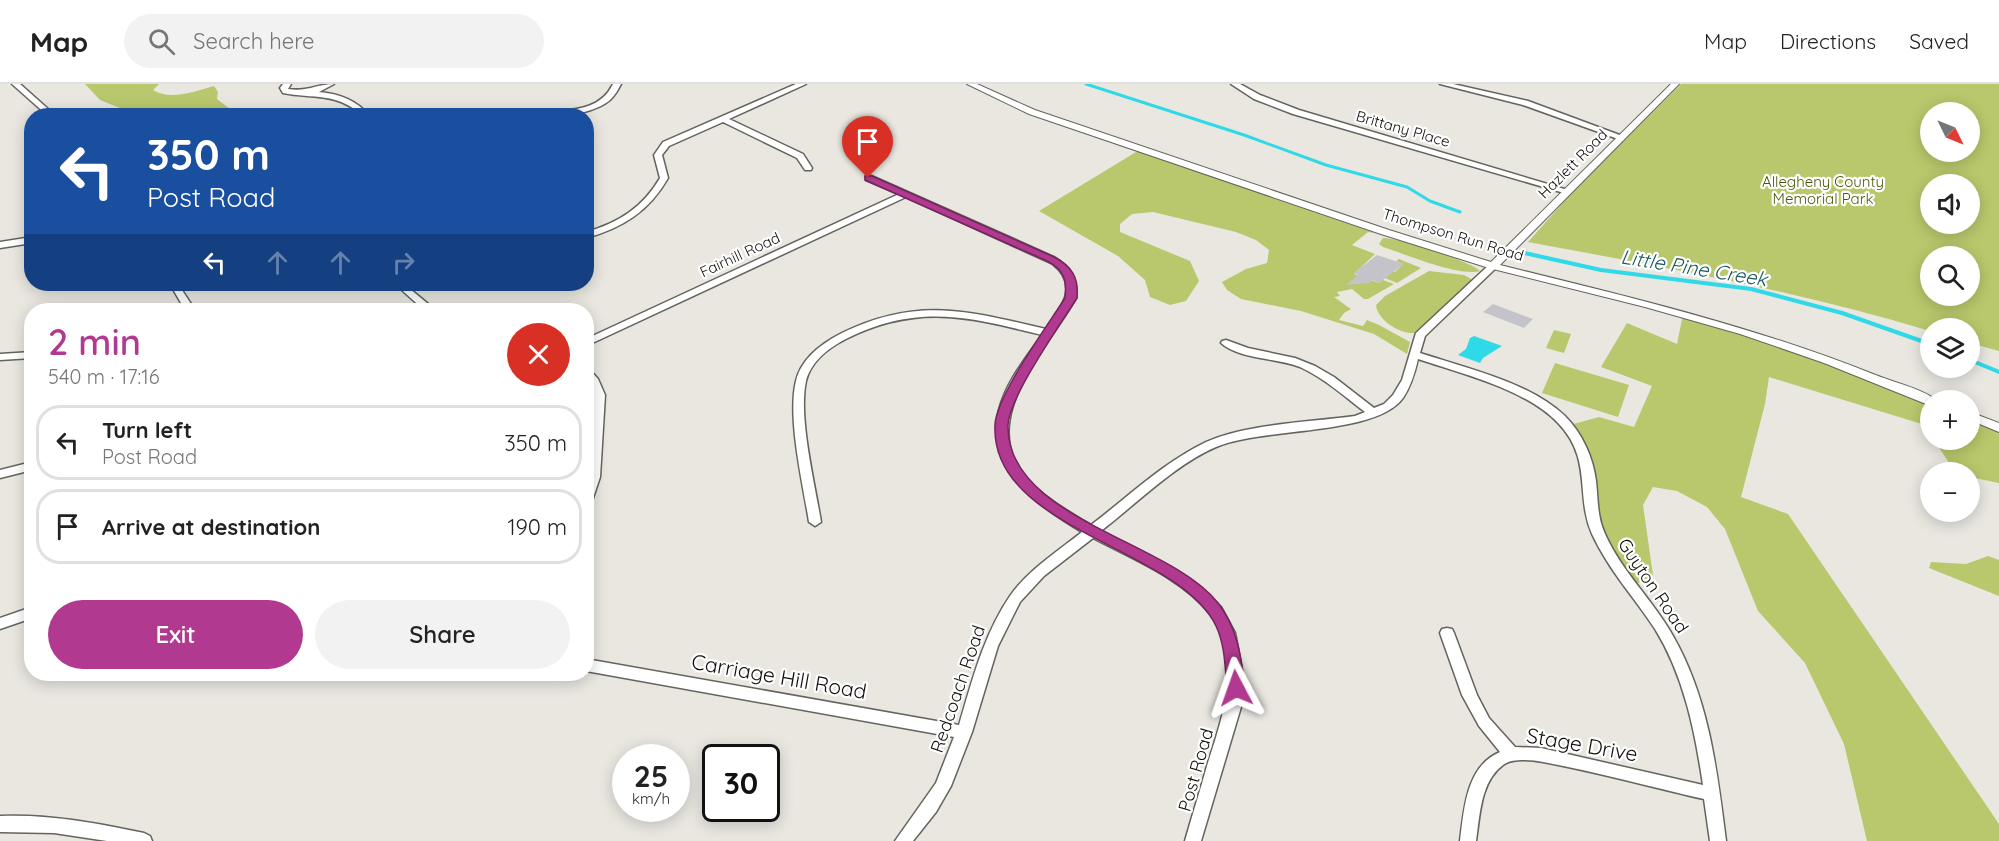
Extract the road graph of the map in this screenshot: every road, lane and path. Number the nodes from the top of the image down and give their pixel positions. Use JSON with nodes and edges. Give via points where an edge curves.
{"nodes":[{"id":1,"x":16,"y":84,"type":"edge"},
{"id":2,"x":330,"y":84,"type":"edge"},
{"id":3,"x":617,"y":84,"type":"edge"},
{"id":4,"x":802,"y":84,"type":"edge"},
{"id":5,"x":971,"y":84,"type":"edge"},
{"id":6,"x":1235,"y":84,"type":"edge"},
{"id":7,"x":1444,"y":84,"type":"edge"},
{"id":8,"x":1675,"y":84,"type":"edge"},
{"id":9,"x":285,"y":85,"type":"edge"},
{"id":10,"x":303,"y":93,"type":"junction"},
{"id":11,"x":334,"y":95,"type":"junction"},
{"id":12,"x":44,"y":108,"type":"edge"},
{"id":13,"x":359,"y":108,"type":"edge"},
{"id":14,"x":588,"y":108,"type":"edge"},
{"id":15,"x":722,"y":118,"type":"junction"},
{"id":16,"x":1621,"y":137,"type":"junction"},
{"id":17,"x":807,"y":168,"type":"dead end"},
{"id":18,"x":868,"y":178,"type":"dead end"},
{"id":19,"x":1567,"y":191,"type":"junction"},
{"id":20,"x":906,"y":194,"type":"junction"},
{"id":21,"x":594,"y":232,"type":"edge"},
{"id":22,"x":24,"y":241,"type":"edge"},
{"id":23,"x":0,"y":245,"type":"edge"},
{"id":24,"x":1493,"y":266,"type":"junction"},
{"id":25,"x":407,"y":291,"type":"edge"},
{"id":26,"x":422,"y":303,"type":"edge"},
{"id":27,"x":1048,"y":333,"type":"junction"},
{"id":28,"x":594,"y":339,"type":"edge"},
{"id":29,"x":1226,"y":343,"type":"dead end"},
{"id":30,"x":1416,"y":355,"type":"junction"},
{"id":31,"x":24,"y":356,"type":"edge"},
{"id":32,"x":0,"y":357,"type":"edge"},
{"id":33,"x":594,"y":381,"type":"edge"},
{"id":34,"x":1920,"y":397,"type":"edge"},
{"id":35,"x":1374,"y":413,"type":"junction"},
{"id":36,"x":594,"y":414,"type":"edge"},
{"id":37,"x":1980,"y":420,"type":"edge"},
{"id":38,"x":1999,"y":428,"type":"edge"},
{"id":39,"x":24,"y":468,"type":"edge"},
{"id":40,"x":0,"y":474,"type":"edge"},
{"id":41,"x":815,"y":522,"type":"dead end"},
{"id":42,"x":1091,"y":531,"type":"junction"},
{"id":43,"x":24,"y":615,"type":"edge"},
{"id":44,"x":0,"y":624,"type":"edge"},
{"id":45,"x":1447,"y":633,"type":"dead end"},
{"id":46,"x":594,"y":666,"type":"edge"},
{"id":47,"x":964,"y":732,"type":"junction"},
{"id":48,"x":1511,"y":754,"type":"junction"},
{"id":49,"x":1712,"y":794,"type":"junction"},
{"id":50,"x":0,"y":824,"type":"edge"},
{"id":51,"x":144,"y":841,"type":"edge"},
{"id":52,"x":903,"y":841,"type":"edge"},
{"id":53,"x":1193,"y":841,"type":"edge"},
{"id":54,"x":1468,"y":841,"type":"edge"},
{"id":55,"x":1718,"y":841,"type":"edge"}],
"edges":[{"from":1,"to":12,"type":"street"},
{"from":2,"to":10,"type":"street"},
{"from":2,"to":11,"type":"street"},
{"from":3,"to":14,"type":"street","via":[[610,97]]},
{"from":4,"to":15,"type":"street"},
{"from":5,"to":24,"type":"street","name":"Thompson Run Road","via":[[1039,114]]},
{"from":6,"to":19,"type":"street","name":"Brittany Place","via":[[1310,116]]},
{"from":7,"to":16,"type":"street","via":[[1525,103]]},
{"from":8,"to":16,"type":"street","name":"Hazlett Road"},
{"from":9,"to":10,"type":"street","via":[[289,92]]},
{"from":10,"to":11,"type":"street"},
{"from":11,"to":13,"type":"street"},
{"from":15,"to":17,"type":"street","via":[[800,156]]},
{"from":15,"to":21,"type":"street","via":[[662,147],[658,158],[664,178],[640,210],[621,224]]},
{"from":16,"to":19,"type":"street","name":"Hazlett Road"},
{"from":18,"to":20,"type":"street","name":"Post Road"},
{"from":19,"to":24,"type":"street","name":"Hazlett Road"},
{"from":20,"to":27,"type":"street","name":"Post Road","via":[[1065,268],[1072,284],[1071,298]]},
{"from":20,"to":28,"type":"street","name":"Fairhill Road"},
{"from":22,"to":23,"type":"street"},
{"from":24,"to":30,"type":"street","via":[[1420,335]]},
{"from":24,"to":34,"type":"street","name":"Thompson Run Road","via":[[1724,326],[1828,360]]},
{"from":25,"to":26,"type":"street"},
{"from":27,"to":41,"type":"street","via":[[957,313],[916,312],[867,324],[826,348],[806,369],[799,392]]},
{"from":27,"to":42,"type":"street","name":"Post Road","via":[[1007,401],[1002,425],[1004,446],[1011,466],[1027,486],[1048,505]]},
{"from":29,"to":35,"type":"street","via":[[1242,351],[1311,368]]},
{"from":30,"to":35,"type":"street","name":"Redcoach Road","via":[[1398,397]]},
{"from":30,"to":49,"type":"street","name":"Guyton Road","via":[[1482,377],[1534,401],[1557,416],[1573,436],[1587,465],[1592,514],[1604,547],[1660,625],[1684,673],[1705,750]]},
{"from":31,"to":32,"type":"street"},
{"from":33,"to":36,"type":"street","via":[[599,395]]},
{"from":35,"to":42,"type":"street","name":"Redcoach Road","via":[[1345,421],[1243,434],[1212,444],[1184,459]]},
{"from":37,"to":38,"type":"street"},
{"from":39,"to":40,"type":"street"},
{"from":42,"to":47,"type":"street","name":"Redcoach Road","via":[[1039,573],[1015,599],[991,646]]},
{"from":42,"to":53,"type":"street","name":"Post Road","via":[[1197,592],[1217,612],[1231,643],[1236,673],[1233,707]]},
{"from":43,"to":44,"type":"street"},
{"from":45,"to":48,"type":"street","via":[[1484,722]]},
{"from":46,"to":47,"type":"street","name":"Carriage Hill Road"},
{"from":47,"to":52,"type":"street","name":"Redcoach Road","via":[[943,786]]},
{"from":48,"to":49,"type":"street","name":"Stage Drive","via":[[1541,755]]},
{"from":48,"to":54,"type":"street","name":"Stage Drive","via":[[1497,760],[1481,777]]},
{"from":49,"to":55,"type":"street","name":"Guyton Road"},
{"from":50,"to":51,"type":"street","via":[[66,826]]}]}
